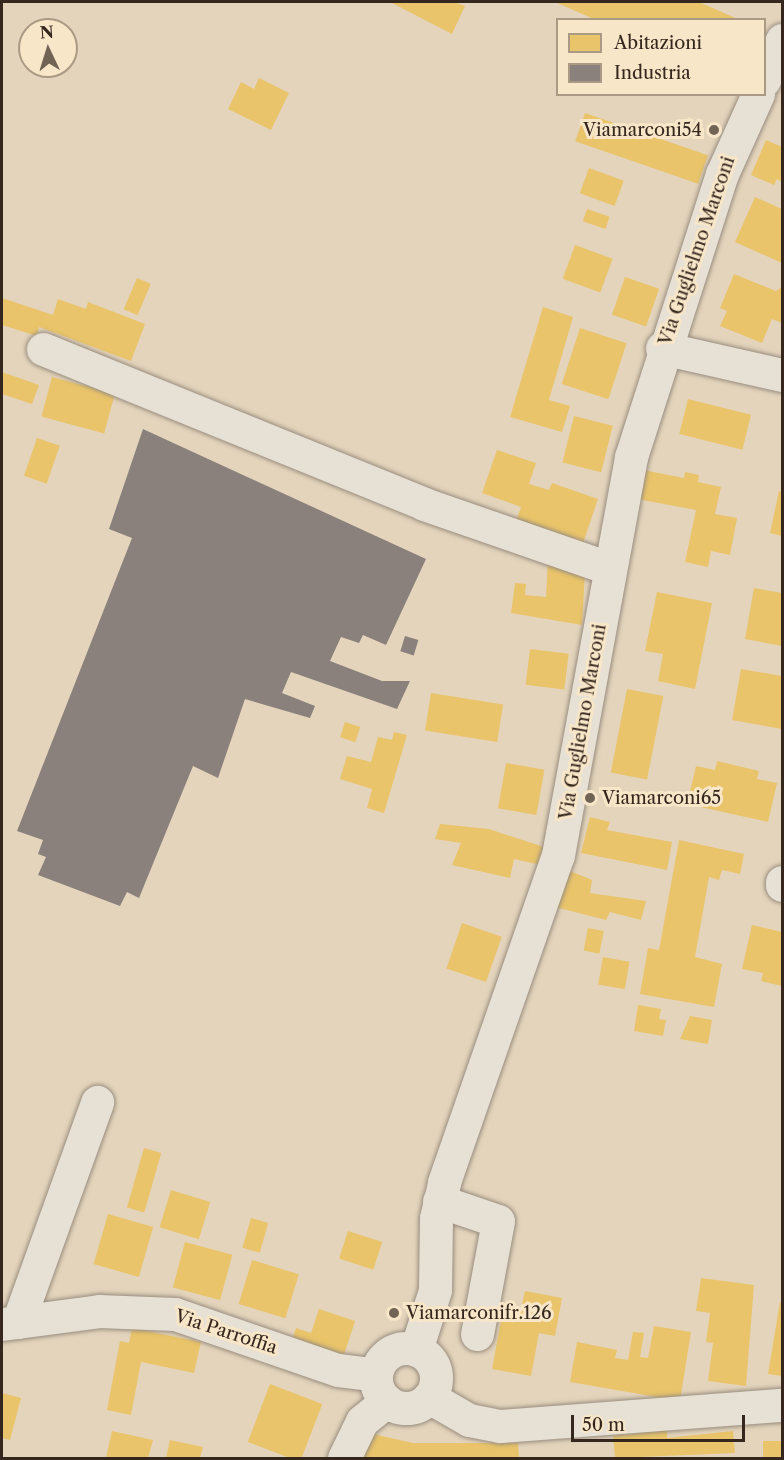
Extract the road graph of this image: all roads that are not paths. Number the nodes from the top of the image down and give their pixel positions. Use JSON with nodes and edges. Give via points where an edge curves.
{"nodes":[{"id":1,"x":783,"y":40,"type":"edge"},
{"id":2,"x":766,"y":78,"type":"edge"},
{"id":3,"x":757,"y":96,"type":"edge"},
{"id":4,"x":662,"y":348,"type":"junction"},
{"id":5,"x":43,"y":349,"type":"dead end"},
{"id":6,"x":783,"y":375,"type":"edge"},
{"id":7,"x":609,"y":568,"type":"junction"},
{"id":8,"x":97,"y":1102,"type":"dead end"},
{"id":9,"x":439,"y":1201,"type":"junction"},
{"id":10,"x":10,"y":1323,"type":"edge"},
{"id":11,"x":477,"y":1334,"type":"dead end"},
{"id":12,"x":416,"y":1350,"type":"junction"},
{"id":13,"x":382,"y":1388,"type":"junction"},
{"id":14,"x":429,"y":1397,"type":"junction"},
{"id":15,"x":783,"y":1405,"type":"edge"},
{"id":16,"x":344,"y":1458,"type":"edge"}],
"edges":[{"from":1,"to":2,"type":"street"},
{"from":3,"to":4,"type":"street","name":"Via Guglielmo Marconi","via":[[722,174]]},
{"from":4,"to":6,"type":"street"},
{"from":4,"to":7,"type":"street","name":"Via Guglielmo Marconi","via":[[630,458]]},
{"from":5,"to":7,"type":"street","via":[[424,504]]},
{"from":7,"to":9,"type":"street","name":"Via Guglielmo Marconi","via":[[558,855]]},
{"from":8,"to":10,"type":"street"},
{"from":9,"to":11,"type":"street","via":[[498,1221]]},
{"from":9,"to":12,"type":"street","name":"Via Guglielmo Marconi","via":[[435,1290]]},
{"from":10,"to":13,"type":"street","name":"Via Parroffia","via":[[99,1311],[176,1314]]},
{"from":12,"to":13,"type":"street","via":[[394,1351]]},
{"from":12,"to":14,"type":"street","via":[[435,1372]]},
{"from":13,"to":14,"type":"street","via":[[412,1407]]},
{"from":13,"to":16,"type":"street"},
{"from":14,"to":15,"type":"street","via":[[469,1420],[500,1426]]}]}
